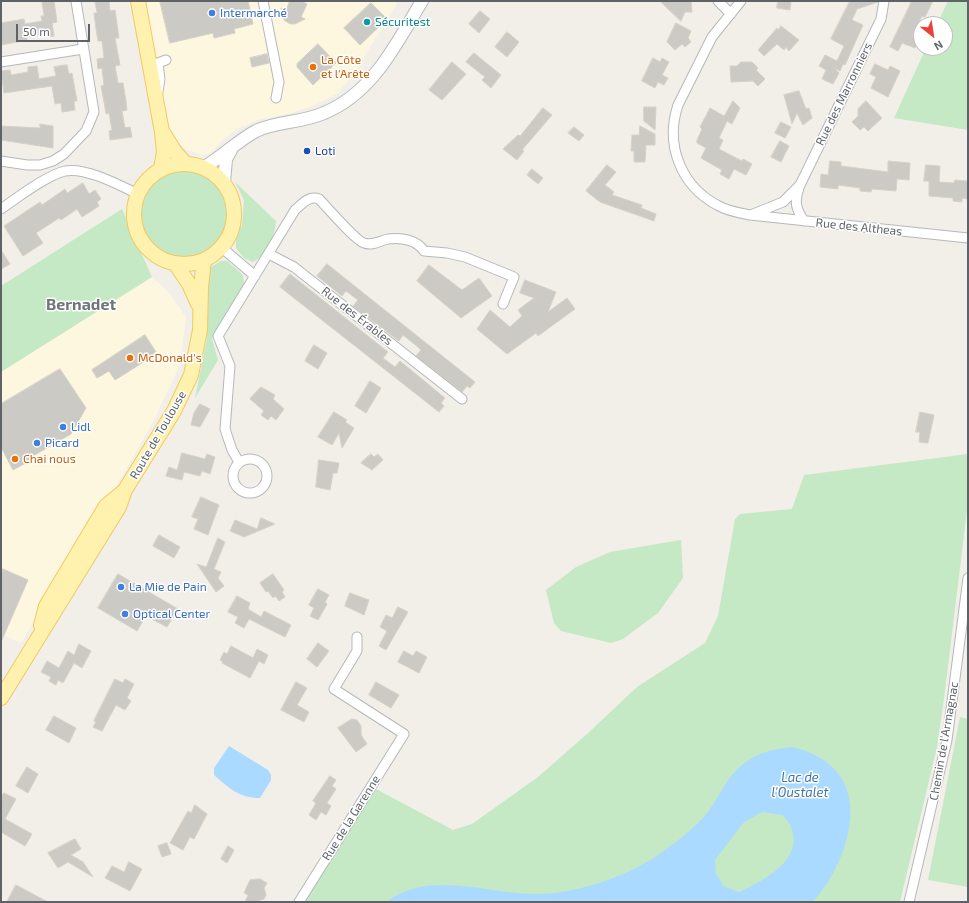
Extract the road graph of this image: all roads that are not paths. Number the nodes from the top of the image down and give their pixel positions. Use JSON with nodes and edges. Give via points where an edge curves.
{"nodes":[{"id":1,"x":76,"y":1,"type":"edge"},
{"id":2,"x":138,"y":1,"type":"edge"},
{"id":3,"x":263,"y":1,"type":"edge"},
{"id":4,"x":422,"y":1,"type":"edge"},
{"id":5,"x":718,"y":1,"type":"edge"},
{"id":6,"x":741,"y":1,"type":"edge"},
{"id":7,"x":884,"y":1,"type":"edge"},
{"id":8,"x":731,"y":14,"type":"junction"},
{"id":9,"x":83,"y":48,"type":"junction"},
{"id":10,"x":166,"y":60,"type":"dead end"},
{"id":11,"x":1,"y":62,"type":"edge"},
{"id":12,"x":276,"y":98,"type":"dead end"},
{"id":13,"x":157,"y":104,"type":"junction"},
{"id":14,"x":162,"y":132,"type":"junction"},
{"id":15,"x":233,"y":147,"type":"junction"},
{"id":16,"x":1,"y":161,"type":"edge"},
{"id":17,"x":186,"y":164,"type":"junction"},
{"id":18,"x":203,"y":168,"type":"junction"},
{"id":19,"x":161,"y":169,"type":"junction"},
{"id":20,"x":224,"y":183,"type":"junction"},
{"id":21,"x":800,"y":185,"type":"junction"},
{"id":22,"x":138,"y":194,"type":"junction"},
{"id":23,"x":1,"y":209,"type":"edge"},
{"id":24,"x":750,"y":215,"type":"junction"},
{"id":25,"x":804,"y":221,"type":"junction"},
{"id":26,"x":968,"y":238,"type":"edge"},
{"id":27,"x":221,"y":247,"type":"junction"},
{"id":28,"x":269,"y":254,"type":"junction"},
{"id":29,"x":204,"y":260,"type":"junction"},
{"id":30,"x":175,"y":263,"type":"junction"},
{"id":31,"x":255,"y":276,"type":"junction"},
{"id":32,"x":503,"y":304,"type":"dead end"},
{"id":33,"x":200,"y":308,"type":"junction"},
{"id":34,"x":462,"y":399,"type":"dead end"},
{"id":35,"x":239,"y":462,"type":"dead end"},
{"id":36,"x":968,"y":578,"type":"edge"},
{"id":37,"x":357,"y":637,"type":"dead end"},
{"id":38,"x":1,"y":698,"type":"edge"},
{"id":39,"x":299,"y":902,"type":"edge"},
{"id":40,"x":909,"y":902,"type":"edge"}],
"edges":[{"from":1,"to":9,"type":"street"},
{"from":2,"to":13,"type":"main road"},
{"from":3,"to":12,"type":"street","via":[[279,82]]},
{"from":4,"to":15,"type":"street","via":[[383,66],[355,95],[323,114],[258,131]]},
{"from":5,"to":8,"type":"street"},
{"from":6,"to":8,"type":"street"},
{"from":7,"to":21,"type":"street","name":"Rue des Marronniers","via":[[881,19]]},
{"from":8,"to":24,"type":"street","via":[[712,37],[678,104],[672,136],[682,171],[695,190],[718,206]]},
{"from":9,"to":11,"type":"street"},
{"from":9,"to":16,"type":"street","via":[[94,112],[86,131],[64,154],[53,161],[40,165]]},
{"from":10,"to":13,"type":"street","via":[[158,63],[160,79]]},
{"from":13,"to":14,"type":"main road"},
{"from":14,"to":17,"type":"main road"},
{"from":14,"to":19,"type":"main road","via":[[164,152]]},
{"from":15,"to":18,"type":"street"},
{"from":15,"to":20,"type":"street","via":[[226,159]]},
{"from":17,"to":18,"type":"main road"},
{"from":17,"to":19,"type":"main road"},
{"from":18,"to":20,"type":"main road"},
{"from":19,"to":22,"type":"main road","via":[[148,180]]},
{"from":20,"to":27,"type":"main road","via":[[232,198],[234,215],[230,232]]},
{"from":21,"to":24,"type":"street","name":"Rue des Marronniers","via":[[783,202]]},
{"from":21,"to":25,"type":"street","name":"Rue des Marronniers","via":[[795,199],[796,207]]},
{"from":22,"to":23,"type":"street","via":[[82,171],[65,171]]},
{"from":22,"to":30,"type":"main road","via":[[134,208],[135,223],[140,237],[149,249],[161,258]]},
{"from":24,"to":25,"type":"street","name":"Rue des Altheas"},
{"from":25,"to":26,"type":"street","name":"Rue des Altheas"},
{"from":27,"to":29,"type":"main road"},
{"from":27,"to":31,"type":"street"},
{"from":28,"to":31,"type":"street"},
{"from":28,"to":32,"type":"street","via":[[295,210],[306,200],[315,198],[362,243],[372,245],[388,239],[412,240],[421,245],[424,251],[465,257],[514,277]]},
{"from":28,"to":34,"type":"street","name":"Rue des Érables","via":[[294,266]]},
{"from":29,"to":30,"type":"main road"},
{"from":29,"to":33,"type":"main road","name":"Route de Toulouse"},
{"from":30,"to":33,"type":"main road","via":[[189,284]]},
{"from":31,"to":35,"type":"street","via":[[218,336],[230,366],[225,429]]},
{"from":33,"to":38,"type":"main road","name":"Route de Toulouse","via":[[200,330],[191,375],[174,411],[125,490],[119,507]]},
{"from":36,"to":40,"type":"street","name":"Chemin de l'Armagnac","via":[[947,740]]},
{"from":37,"to":39,"type":"street","name":"Rue de la Garenne","via":[[357,651],[334,689],[404,734]]}]}
